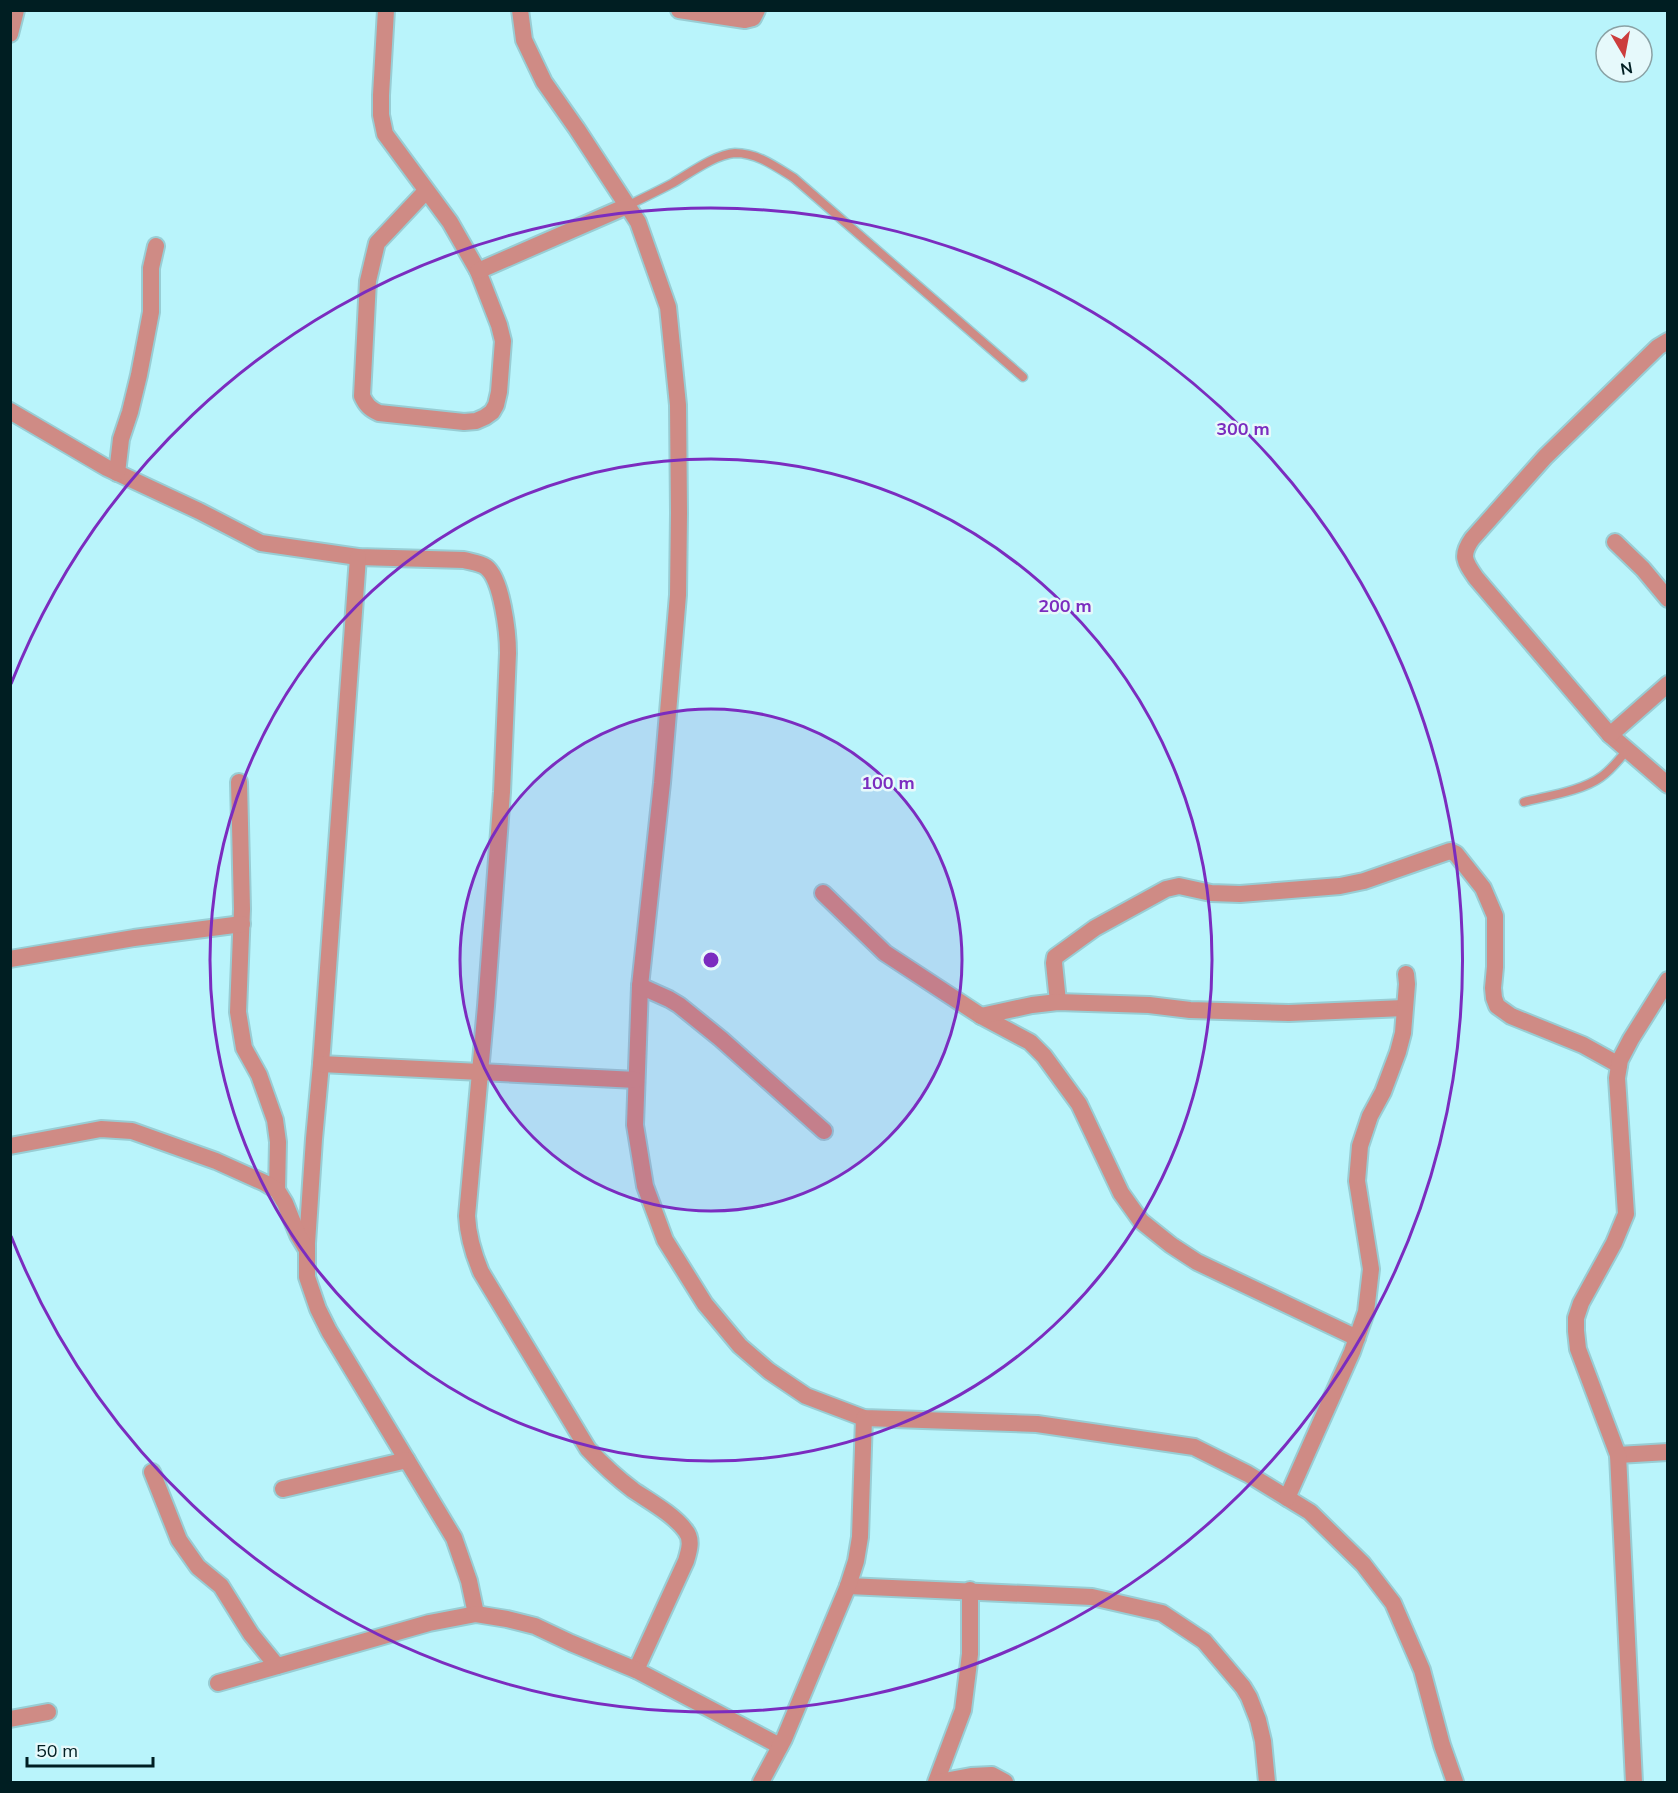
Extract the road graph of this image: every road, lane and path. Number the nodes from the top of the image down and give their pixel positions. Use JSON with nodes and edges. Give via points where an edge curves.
{"nodes":[{"id":1,"x":16,"y":10,"type":"edge"},
{"id":2,"x":386,"y":10,"type":"edge"},
{"id":3,"x":520,"y":10,"type":"edge"},
{"id":4,"x":679,"y":10,"type":"edge"},
{"id":5,"x":757,"y":10,"type":"edge"},
{"id":6,"x":10,"y":34,"type":"edge"},
{"id":7,"x":426,"y":191,"type":"junction"},
{"id":8,"x":627,"y":206,"type":"junction"},
{"id":9,"x":156,"y":246,"type":"dead end"},
{"id":10,"x":478,"y":271,"type":"junction"},
{"id":11,"x":1668,"y":341,"type":"edge"},
{"id":12,"x":1023,"y":377,"type":"dead end"},
{"id":13,"x":10,"y":411,"type":"edge"},
{"id":14,"x":117,"y":473,"type":"junction"},
{"id":15,"x":1615,"y":542,"type":"dead end"},
{"id":16,"x":358,"y":557,"type":"junction"},
{"id":17,"x":1668,"y":599,"type":"edge"},
{"id":18,"x":1668,"y":684,"type":"edge"},
{"id":19,"x":1610,"y":735,"type":"junction"},
{"id":20,"x":1627,"y":750,"type":"junction"},
{"id":21,"x":239,"y":783,"type":"dead end"},
{"id":22,"x":1668,"y":786,"type":"edge"},
{"id":23,"x":1524,"y":802,"type":"dead end"},
{"id":24,"x":823,"y":893,"type":"dead end"},
{"id":25,"x":242,"y":924,"type":"junction"},
{"id":26,"x":10,"y":959,"type":"edge"},
{"id":27,"x":1406,"y":974,"type":"dead end"},
{"id":28,"x":1668,"y":980,"type":"edge"},
{"id":29,"x":639,"y":986,"type":"junction"},
{"id":30,"x":1058,"y":1002,"type":"junction"},
{"id":31,"x":1404,"y":1008,"type":"junction"},
{"id":32,"x":981,"y":1016,"type":"junction"},
{"id":33,"x":321,"y":1064,"type":"junction"},
{"id":34,"x":1619,"y":1065,"type":"junction"},
{"id":35,"x":479,"y":1072,"type":"junction"},
{"id":36,"x":636,"y":1080,"type":"junction"},
{"id":37,"x":824,"y":1131,"type":"dead end"},
{"id":38,"x":10,"y":1146,"type":"edge"},
{"id":39,"x":277,"y":1191,"type":"junction"},
{"id":40,"x":307,"y":1251,"type":"junction"},
{"id":41,"x":1357,"y":1338,"type":"junction"},
{"id":42,"x":864,"y":1418,"type":"junction"},
{"id":43,"x":1668,"y":1452,"type":"edge"},
{"id":44,"x":1618,"y":1455,"type":"junction"},
{"id":45,"x":406,"y":1460,"type":"junction"},
{"id":46,"x":152,"y":1472,"type":"dead end"},
{"id":47,"x":283,"y":1490,"type":"dead end"},
{"id":48,"x":1287,"y":1498,"type":"junction"},
{"id":49,"x":848,"y":1586,"type":"junction"},
{"id":50,"x":970,"y":1590,"type":"junction"},
{"id":51,"x":476,"y":1614,"type":"junction"},
{"id":52,"x":277,"y":1666,"type":"junction"},
{"id":53,"x":636,"y":1670,"type":"junction"},
{"id":54,"x":218,"y":1683,"type":"dead end"},
{"id":55,"x":48,"y":1712,"type":"dead end"},
{"id":56,"x":10,"y":1719,"type":"edge"},
{"id":57,"x":780,"y":1746,"type":"junction"},
{"id":58,"x":761,"y":1782,"type":"edge"},
{"id":59,"x":937,"y":1782,"type":"edge"},
{"id":60,"x":1005,"y":1782,"type":"edge"},
{"id":61,"x":1268,"y":1782,"type":"edge"},
{"id":62,"x":1455,"y":1782,"type":"edge"},
{"id":63,"x":1634,"y":1782,"type":"edge"}],
"edges":[{"from":1,"to":6,"type":"street"},
{"from":2,"to":7,"type":"street","via":[[383,127]]},
{"from":3,"to":8,"type":"street","via":[[524,40],[544,81]]},
{"from":4,"to":5,"type":"street","via":[[745,20],[753,18]]},
{"from":7,"to":10,"type":"street","via":[[450,222]]},
{"from":7,"to":10,"type":"street","via":[[377,243],[371,263],[362,396],[372,410],[464,422],[476,421],[492,412],[499,392],[503,341]]},
{"from":8,"to":10,"type":"street"},
{"from":8,"to":12,"type":"lane","via":[[725,155],[736,153],[764,159],[794,178]]},
{"from":8,"to":29,"type":"street","via":[[638,222],[668,307],[678,405],[678,596],[663,783]]},
{"from":9,"to":14,"type":"street","via":[[151,268],[151,312]]},
{"from":11,"to":19,"type":"street","via":[[1545,458],[1472,539],[1464,554],[1476,578]]},
{"from":13,"to":14,"type":"street"},
{"from":14,"to":16,"type":"street","via":[[261,543]]},
{"from":15,"to":17,"type":"street"},
{"from":16,"to":33,"type":"street"},
{"from":16,"to":35,"type":"street","via":[[464,560],[478,564],[488,568],[502,601],[508,636],[502,792]]},
{"from":18,"to":19,"type":"street"},
{"from":19,"to":20,"type":"street"},
{"from":20,"to":22,"type":"street"},
{"from":20,"to":23,"type":"lane","via":[[1598,779]]},
{"from":21,"to":25,"type":"street"},
{"from":24,"to":32,"type":"street","via":[[885,953]]},
{"from":25,"to":26,"type":"street"},
{"from":25,"to":39,"type":"street","via":[[238,1012],[244,1048],[259,1075],[275,1120]]},
{"from":27,"to":31,"type":"street"},
{"from":28,"to":34,"type":"street"},
{"from":29,"to":36,"type":"street"},
{"from":29,"to":37,"type":"street","via":[[679,1005]]},
{"from":30,"to":31,"type":"street","via":[[1266,1013]]},
{"from":30,"to":32,"type":"street"},
{"from":30,"to":34,"type":"street","via":[[1055,957],[1095,928],[1166,889],[1179,886],[1240,894],[1340,886],[1450,851],[1483,888],[1495,916],[1493,988],[1497,1006]]},
{"from":31,"to":41,"type":"street","via":[[1403,1033],[1394,1067],[1360,1146],[1357,1181],[1371,1269],[1366,1312]]},
{"from":32,"to":41,"type":"street","via":[[1030,1042],[1044,1056],[1079,1104],[1121,1193],[1141,1221],[1197,1262]]},
{"from":33,"to":35,"type":"street"},
{"from":33,"to":40,"type":"street"},
{"from":34,"to":44,"type":"street","via":[[1626,1214],[1576,1318],[1578,1349]]},
{"from":35,"to":36,"type":"street"},
{"from":35,"to":53,"type":"street","via":[[466,1216],[472,1251],[481,1272],[588,1449],[686,1530],[690,1539],[686,1561]]},
{"from":36,"to":42,"type":"street","via":[[635,1125],[645,1186],[665,1240],[705,1304],[740,1346],[769,1371],[806,1396]]},
{"from":38,"to":39,"type":"street","via":[[101,1129],[132,1131],[216,1161]]},
{"from":39,"to":40,"type":"street"},
{"from":40,"to":45,"type":"street","via":[[307,1277],[318,1309]]},
{"from":41,"to":48,"type":"street"},
{"from":42,"to":48,"type":"street","via":[[1037,1424],[1194,1447]]},
{"from":42,"to":49,"type":"street","via":[[860,1537]]},
{"from":43,"to":44,"type":"street"},
{"from":44,"to":63,"type":"street"},
{"from":45,"to":47,"type":"street"},
{"from":45,"to":51,"type":"street","via":[[454,1538]]},
{"from":46,"to":52,"type":"street","via":[[179,1540],[198,1567],[221,1586]]},
{"from":48,"to":62,"type":"street","via":[[1310,1512],[1363,1564],[1393,1603],[1422,1670]]},
{"from":49,"to":50,"type":"street"},
{"from":49,"to":57,"type":"street"},
{"from":50,"to":59,"type":"street","via":[[970,1654],[963,1710]]},
{"from":50,"to":61,"type":"street","via":[[1092,1597],[1162,1613],[1204,1641],[1250,1697],[1262,1733]]},
{"from":51,"to":52,"type":"street","via":[[429,1623]]},
{"from":51,"to":53,"type":"street","via":[[535,1626]]},
{"from":52,"to":54,"type":"street"},
{"from":53,"to":57,"type":"street"},
{"from":55,"to":56,"type":"street"},
{"from":57,"to":58,"type":"street"},
{"from":59,"to":60,"type":"street","via":[[992,1775]]}]}
